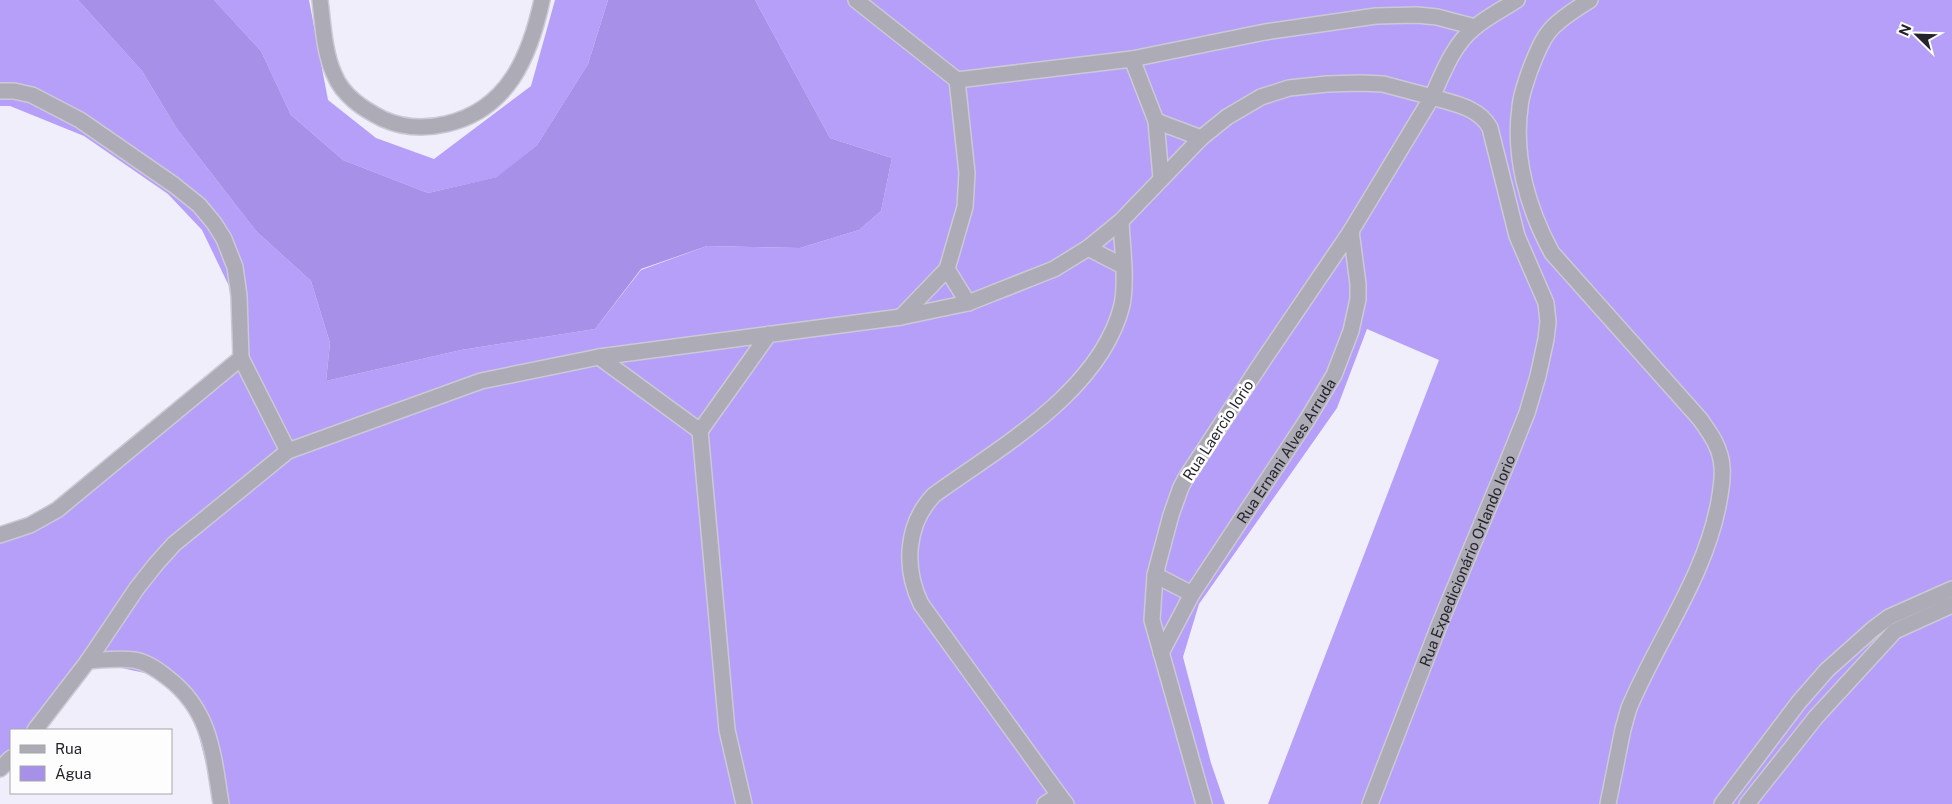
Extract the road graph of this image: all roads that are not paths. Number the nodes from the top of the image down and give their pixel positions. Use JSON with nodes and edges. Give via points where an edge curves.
{"nodes":[{"id":1,"x":320,"y":0,"type":"edge"},
{"id":2,"x":542,"y":0,"type":"edge"},
{"id":3,"x":856,"y":0,"type":"edge"},
{"id":4,"x":1517,"y":0,"type":"edge"},
{"id":5,"x":1590,"y":0,"type":"edge"},
{"id":6,"x":1475,"y":27,"type":"junction"},
{"id":7,"x":1132,"y":60,"type":"junction"},
{"id":8,"x":957,"y":80,"type":"junction"},
{"id":9,"x":0,"y":91,"type":"edge"},
{"id":10,"x":1432,"y":97,"type":"junction"},
{"id":11,"x":1156,"y":121,"type":"junction"},
{"id":12,"x":1202,"y":138,"type":"junction"},
{"id":13,"x":1161,"y":178,"type":"junction"},
{"id":14,"x":1121,"y":221,"type":"junction"},
{"id":15,"x":1351,"y":232,"type":"junction"},
{"id":16,"x":1088,"y":248,"type":"junction"},
{"id":17,"x":1123,"y":266,"type":"junction"},
{"id":18,"x":947,"y":269,"type":"junction"},
{"id":19,"x":968,"y":303,"type":"junction"},
{"id":20,"x":901,"y":316,"type":"junction"},
{"id":21,"x":769,"y":334,"type":"junction"},
{"id":22,"x":599,"y":357,"type":"junction"},
{"id":23,"x":241,"y":358,"type":"junction"},
{"id":24,"x":700,"y":431,"type":"junction"},
{"id":25,"x":288,"y":452,"type":"junction"},
{"id":26,"x":0,"y":535,"type":"edge"},
{"id":27,"x":1155,"y":575,"type":"junction"},
{"id":28,"x":1952,"y":589,"type":"edge"},
{"id":29,"x":1192,"y":594,"type":"junction"},
{"id":30,"x":1952,"y":605,"type":"edge"},
{"id":31,"x":1161,"y":653,"type":"junction"},
{"id":32,"x":88,"y":661,"type":"junction"},
{"id":33,"x":36,"y":729,"type":"edge"},
{"id":34,"x":10,"y":759,"type":"edge"},
{"id":35,"x":0,"y":769,"type":"edge"},
{"id":36,"x":1062,"y":799,"type":"edge"},
{"id":37,"x":221,"y":804,"type":"edge"},
{"id":38,"x":744,"y":804,"type":"edge"},
{"id":39,"x":1044,"y":804,"type":"edge"},
{"id":40,"x":1204,"y":804,"type":"edge"},
{"id":41,"x":1370,"y":804,"type":"edge"},
{"id":42,"x":1608,"y":804,"type":"edge"},
{"id":43,"x":1722,"y":804,"type":"edge"},
{"id":44,"x":1747,"y":804,"type":"edge"}],
"edges":[{"from":1,"to":2,"type":"street","via":[[329,61],[347,94],[390,122],[421,127],[469,117],[498,96],[523,62]]},
{"from":3,"to":8,"type":"street"},
{"from":4,"to":6,"type":"street","name":"Rua Laercio Iorio"},
{"from":5,"to":42,"type":"street","via":[[1552,28],[1539,49],[1524,91],[1518,136],[1533,212],[1552,253],[1700,419],[1715,444],[1722,467],[1711,534],[1697,570],[1629,708]]},
{"from":6,"to":7,"type":"street","via":[[1437,17],[1376,16],[1265,32]]},
{"from":6,"to":10,"type":"street","name":"Rua Laercio Iorio","via":[[1454,52]]},
{"from":7,"to":8,"type":"street"},
{"from":7,"to":11,"type":"street"},
{"from":8,"to":18,"type":"street","via":[[967,190]]},
{"from":9,"to":23,"type":"street","via":[[32,95],[80,120],[198,205],[224,239],[235,267]]},
{"from":10,"to":12,"type":"street","via":[[1373,84],[1289,88],[1249,103]]},
{"from":10,"to":15,"type":"street","name":"Rua Laercio Iorio"},
{"from":10,"to":41,"type":"street","name":"Rua Expedicionário Orlando Iorio","via":[[1468,108],[1487,122],[1518,236],[1546,304],[1546,339],[1538,376],[1508,463],[1440,623]]},
{"from":11,"to":12,"type":"street"},
{"from":11,"to":13,"type":"street"},
{"from":12,"to":13,"type":"street"},
{"from":13,"to":14,"type":"street"},
{"from":14,"to":16,"type":"street"},
{"from":14,"to":17,"type":"street"},
{"from":15,"to":27,"type":"street","name":"Rua Laercio Iorio","via":[[1187,476],[1171,514]]},
{"from":15,"to":29,"type":"street","name":"Rua Ernani Alves Arruda","via":[[1358,299],[1351,331],[1334,375]]},
{"from":16,"to":17,"type":"street"},
{"from":16,"to":19,"type":"street","via":[[1054,269]]},
{"from":17,"to":36,"type":"street","via":[[1122,303],[1118,316],[1090,368],[1035,422],[934,495],[917,520],[908,559],[914,590],[921,604]]},
{"from":18,"to":19,"type":"street"},
{"from":18,"to":20,"type":"street"},
{"from":19,"to":20,"type":"street"},
{"from":20,"to":21,"type":"street"},
{"from":21,"to":22,"type":"street"},
{"from":21,"to":24,"type":"street"},
{"from":22,"to":24,"type":"street"},
{"from":22,"to":25,"type":"street","via":[[481,380]]},
{"from":23,"to":25,"type":"street"},
{"from":23,"to":26,"type":"street","via":[[57,510],[30,525]]},
{"from":24,"to":38,"type":"street","via":[[727,730]]},
{"from":25,"to":32,"type":"street","via":[[174,544],[137,588]]},
{"from":27,"to":29,"type":"street"},
{"from":27,"to":31,"type":"street","name":"Rua Laercio Iorio","via":[[1152,620]]},
{"from":28,"to":43,"type":"street","via":[[1889,617],[1828,670],[1799,702]]},
{"from":29,"to":31,"type":"street","name":"Rua Ernani Alves Arruda"},
{"from":30,"to":44,"type":"street","via":[[1895,631],[1816,717]]},
{"from":31,"to":40,"type":"street","name":"Rua Laercio Iorio"},
{"from":32,"to":33,"type":"street"},
{"from":32,"to":37,"type":"street","via":[[144,663],[162,672],[189,696],[210,742]]},
{"from":34,"to":35,"type":"street"},
{"from":36,"to":39,"type":"street"}]}
